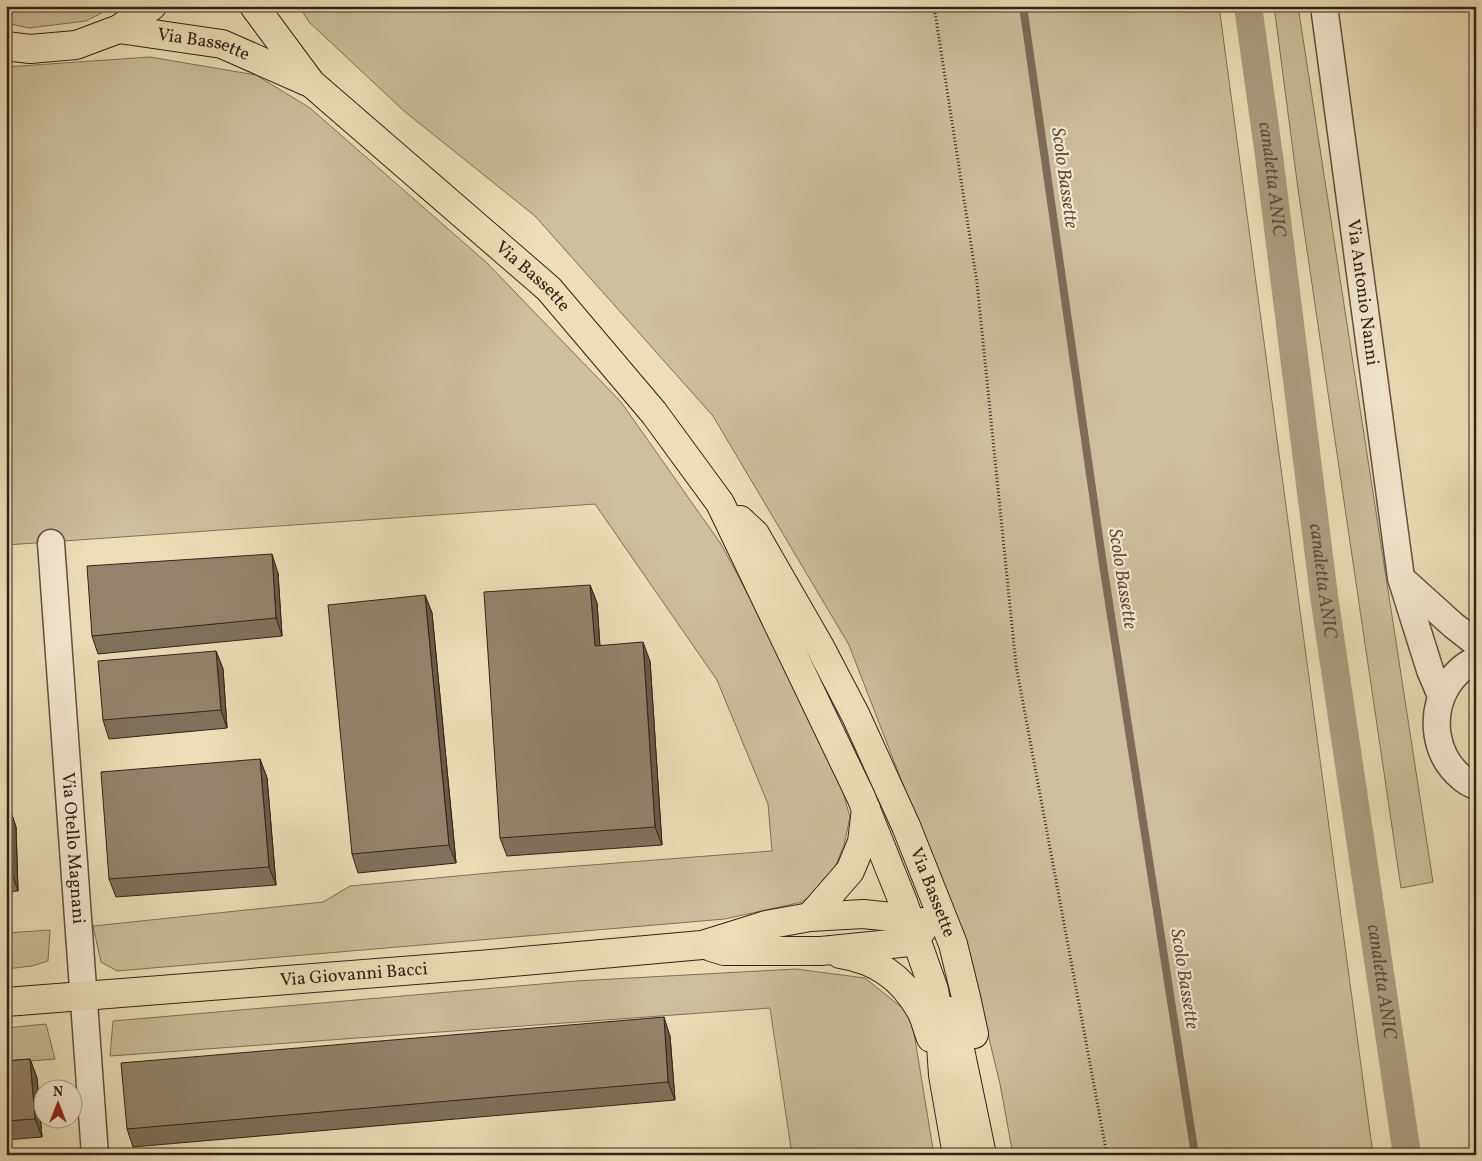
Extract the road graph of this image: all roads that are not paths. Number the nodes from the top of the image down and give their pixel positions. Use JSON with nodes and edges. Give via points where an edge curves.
{"nodes":[{"id":1,"x":152,"y":6,"type":"edge"},
{"id":2,"x":254,"y":6,"type":"edge"},
{"id":3,"x":1324,"y":6,"type":"edge"},
{"id":4,"x":119,"y":30,"type":"junction"},
{"id":5,"x":6,"y":46,"type":"edge"},
{"id":6,"x":311,"y":83,"type":"junction"},
{"id":7,"x":720,"y":503,"type":"junction"},
{"id":8,"x":50,"y":543,"type":"dead end"},
{"id":9,"x":1401,"y":578,"type":"junction"},
{"id":10,"x":1476,"y":643,"type":"edge"},
{"id":11,"x":820,"y":647,"type":"junction"},
{"id":12,"x":1476,"y":660,"type":"edge"},
{"id":13,"x":1441,"y":696,"type":"junction"},
{"id":14,"x":1476,"y":786,"type":"edge"},
{"id":15,"x":866,"y":807,"type":"junction"},
{"id":16,"x":810,"y":918,"type":"junction"},
{"id":17,"x":914,"y":932,"type":"junction"},
{"id":18,"x":702,"y":945,"type":"junction"},
{"id":19,"x":821,"y":951,"type":"junction"},
{"id":20,"x":83,"y":996,"type":"junction"},
{"id":21,"x":6,"y":1002,"type":"edge"},
{"id":22,"x":943,"y":1075,"type":"junction"},
{"id":23,"x":95,"y":1155,"type":"edge"},
{"id":24,"x":957,"y":1155,"type":"edge"},
{"id":25,"x":982,"y":1155,"type":"edge"},
{"id":26,"x":993,"y":1155,"type":"edge"}],
"edges":[{"from":1,"to":4,"type":"main road"},
{"from":2,"to":6,"type":"main road","name":"Via Bassette"},
{"from":3,"to":9,"type":"street","name":"Via Antonio Nanni"},
{"from":4,"to":5,"type":"main road","via":[[76,45],[30,49]]},
{"from":4,"to":6,"type":"main road","name":"Via Bassette","via":[[222,44]]},
{"from":6,"to":7,"type":"main road","name":"Via Bassette","via":[[549,290],[654,413]]},
{"from":7,"to":11,"type":"main road","name":"Via Bassette","via":[[755,534]]},
{"from":7,"to":15,"type":"main road","name":"Via Bassette"},
{"from":8,"to":20,"type":"street","name":"Via Otello Magnani"},
{"from":9,"to":10,"type":"street"},
{"from":9,"to":13,"type":"street","name":"Via Antonio Nanni"},
{"from":11,"to":17,"type":"main road","name":"Via Bassette","via":[[821,683],[911,870],[925,906],[924,921]]},
{"from":11,"to":26,"type":"main road","name":"Via Bassette","via":[[856,716],[902,818],[953,944],[992,1125]]},
{"from":12,"to":13,"type":"street","via":[[1453,677]]},
{"from":13,"to":14,"type":"street","via":[[1436,718],[1438,741],[1447,762],[1462,779]]},
{"from":15,"to":16,"type":"main road","via":[[862,842],[850,871]]},
{"from":15,"to":17,"type":"main road","name":"Via Bassette"},
{"from":16,"to":17,"type":"main road","name":"Via Giovanni Bacci","via":[[863,914],[902,918]]},
{"from":16,"to":18,"type":"main road","name":"Via Giovanni Bacci","via":[[766,925]]},
{"from":17,"to":19,"type":"main road","name":"Via Giovanni Bacci"},
{"from":17,"to":22,"type":"main road","name":"Via Bassette","via":[[934,990]]},
{"from":17,"to":25,"type":"main road","name":"Via Bassette","via":[[926,932],[936,948],[957,1028]]},
{"from":18,"to":19,"type":"main road","name":"Via Giovanni Bacci","via":[[724,951]]},
{"from":18,"to":20,"type":"main road","name":"Via Giovanni Bacci"},
{"from":19,"to":22,"type":"main road","name":"Via Giovanni Bacci","via":[[879,965],[901,982],[921,1010]]},
{"from":20,"to":21,"type":"main road","name":"Via Giovanni Bacci"},
{"from":20,"to":23,"type":"street","name":"Via Otello Magnani"},
{"from":22,"to":24,"type":"main road","name":"Via Bassette"}]}
